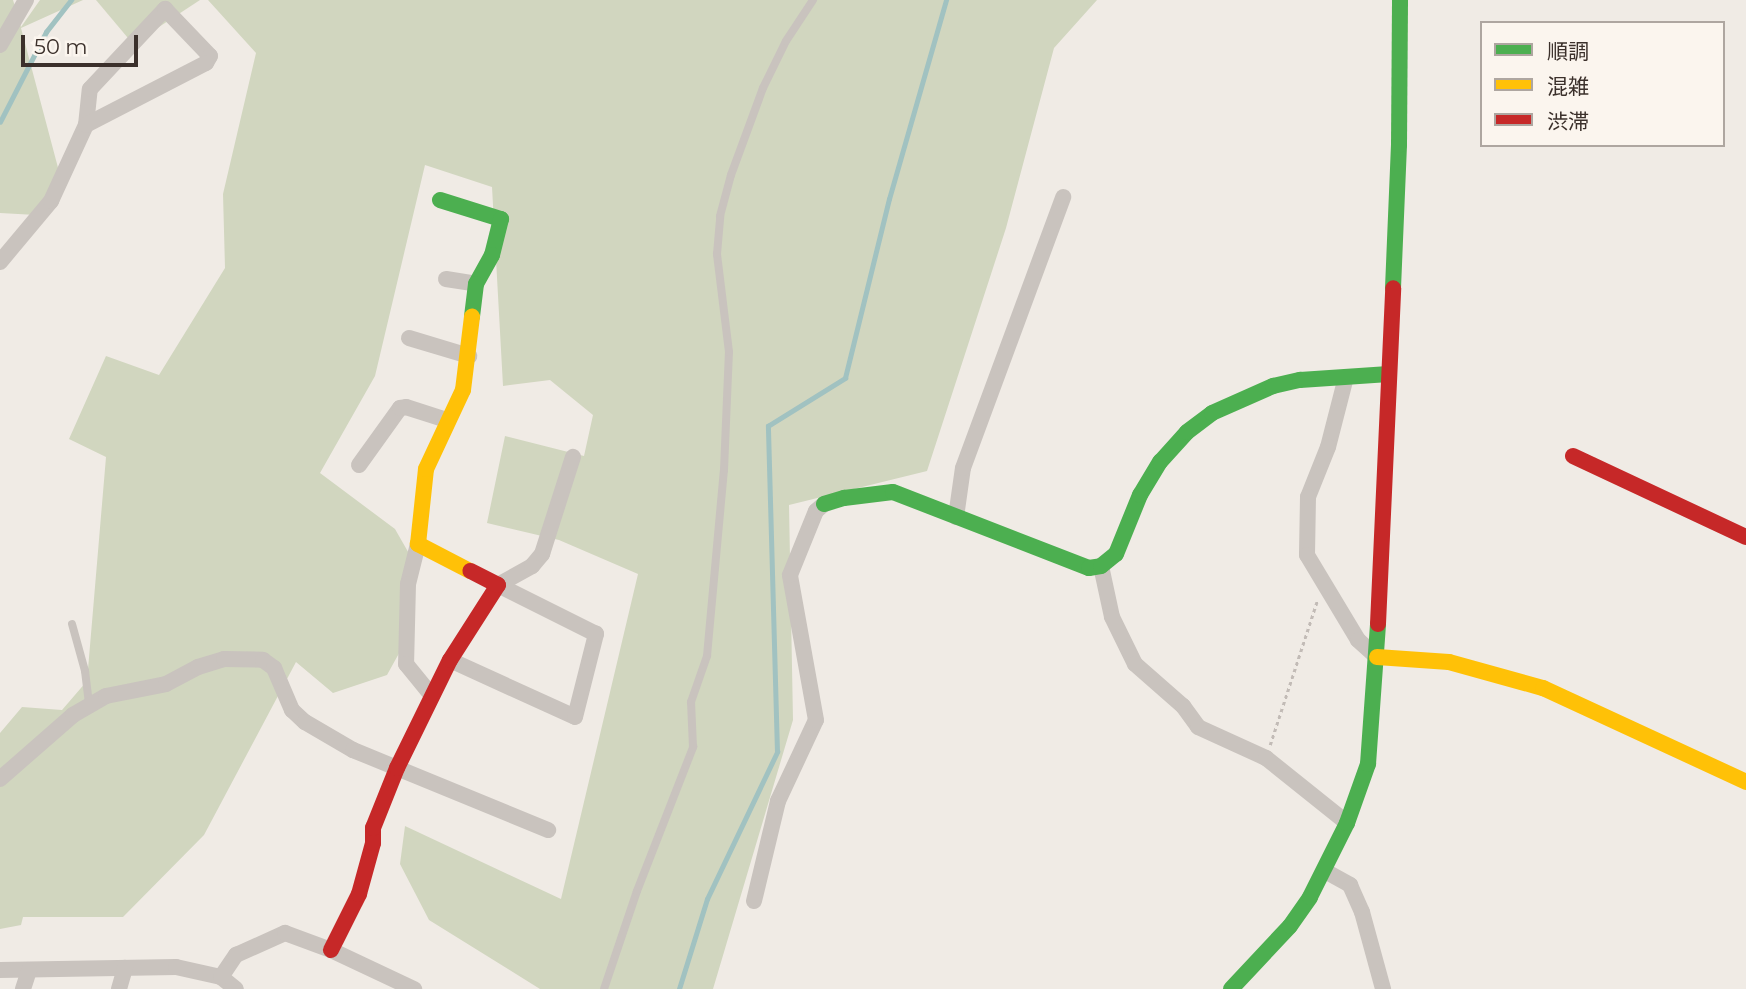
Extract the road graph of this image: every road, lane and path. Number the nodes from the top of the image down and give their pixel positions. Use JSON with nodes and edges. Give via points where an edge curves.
{"nodes":[{"id":1,"x":26,"y":0,"type":"edge"},
{"id":2,"x":813,"y":0,"type":"edge"},
{"id":3,"x":1400,"y":0,"type":"edge"},
{"id":4,"x":0,"y":45,"type":"edge"},
{"id":5,"x":86,"y":125,"type":"junction"},
{"id":6,"x":1063,"y":197,"type":"dead end"},
{"id":7,"x":440,"y":200,"type":"dead end"},
{"id":8,"x":0,"y":262,"type":"edge"},
{"id":9,"x":446,"y":279,"type":"dead end"},
{"id":10,"x":476,"y":284,"type":"junction"},
{"id":11,"x":409,"y":338,"type":"dead end"},
{"id":12,"x":469,"y":356,"type":"junction"},
{"id":13,"x":1389,"y":374,"type":"junction"},
{"id":14,"x":1346,"y":377,"type":"junction"},
{"id":15,"x":447,"y":420,"type":"junction"},
{"id":16,"x":1573,"y":456,"type":"dead end"},
{"id":17,"x":573,"y":457,"type":"dead end"},
{"id":18,"x":359,"y":465,"type":"dead end"},
{"id":19,"x":956,"y":517,"type":"junction"},
{"id":20,"x":1746,"y":537,"type":"edge"},
{"id":21,"x":418,"y":544,"type":"junction"},
{"id":22,"x":1101,"y":566,"type":"junction"},
{"id":23,"x":498,"y":585,"type":"junction"},
{"id":24,"x":1322,"y":585,"type":"junction"},
{"id":25,"x":72,"y":624,"type":"dead end"},
{"id":26,"x":1377,"y":657,"type":"junction"},
{"id":27,"x":450,"y":660,"type":"junction"},
{"id":28,"x":432,"y":696,"type":"junction"},
{"id":29,"x":89,"y":706,"type":"junction"},
{"id":30,"x":1266,"y":758,"type":"junction"},
{"id":31,"x":397,"y":768,"type":"junction"},
{"id":32,"x":0,"y":779,"type":"edge"},
{"id":33,"x":1746,"y":782,"type":"edge"},
{"id":34,"x":1347,"y":823,"type":"junction"},
{"id":35,"x":548,"y":830,"type":"dead end"},
{"id":36,"x":1325,"y":871,"type":"junction"},
{"id":37,"x":754,"y":901,"type":"dead end"},
{"id":38,"x":331,"y":950,"type":"junction"},
{"id":39,"x":125,"y":968,"type":"junction"},
{"id":40,"x":0,"y":970,"type":"edge"},
{"id":41,"x":29,"y":970,"type":"junction"},
{"id":42,"x":220,"y":977,"type":"junction"},
{"id":43,"x":23,"y":989,"type":"edge"},
{"id":44,"x":119,"y":989,"type":"edge"},
{"id":45,"x":236,"y":989,"type":"edge"},
{"id":46,"x":414,"y":989,"type":"edge"},
{"id":47,"x":604,"y":989,"type":"edge"},
{"id":48,"x":1231,"y":989,"type":"edge"},
{"id":49,"x":1383,"y":989,"type":"edge"}],
"edges":[{"from":1,"to":4,"type":"street"},
{"from":2,"to":47,"type":"lane","via":[[763,88],[720,216],[717,254],[729,352],[724,470],[707,656],[691,702],[693,747]]},
{"from":3,"to":13,"type":"street"},
{"from":5,"to":5,"type":"street","via":[[90,89],[165,9],[210,56],[206,63]]},
{"from":5,"to":8,"type":"street","via":[[51,201]]},
{"from":6,"to":19,"type":"street","via":[[963,468]]},
{"from":7,"to":10,"type":"street","via":[[501,219],[492,255]]},
{"from":9,"to":10,"type":"street"},
{"from":10,"to":12,"type":"street"},
{"from":11,"to":12,"type":"street"},
{"from":12,"to":15,"type":"street","via":[[463,390]]},
{"from":13,"to":14,"type":"street"},
{"from":13,"to":26,"type":"street"},
{"from":14,"to":22,"type":"street","via":[[1273,386],[1212,413],[1187,432],[1160,462],[1115,554]]},
{"from":14,"to":24,"type":"street","via":[[1328,447],[1308,497],[1307,555]]},
{"from":15,"to":18,"type":"street","via":[[400,408]]},
{"from":15,"to":21,"type":"street","via":[[426,469]]},
{"from":16,"to":20,"type":"street"},
{"from":17,"to":23,"type":"street","via":[[542,554],[532,566]]},
{"from":19,"to":22,"type":"street","via":[[1088,568]]},
{"from":19,"to":37,"type":"street","via":[[893,492],[844,498],[824,504],[816,512],[790,575],[816,720],[778,800]]},
{"from":21,"to":23,"type":"street"},
{"from":21,"to":28,"type":"street","via":[[408,584],[406,664]]},
{"from":22,"to":30,"type":"street","via":[[1112,617],[1135,664],[1183,706],[1198,727]]},
{"from":23,"to":27,"type":"street"},
{"from":23,"to":27,"type":"street","via":[[596,634],[575,718]]},
{"from":24,"to":26,"type":"street","via":[[1358,640]]},
{"from":24,"to":30,"type":"path"},
{"from":25,"to":29,"type":"lane"},
{"from":26,"to":33,"type":"street","via":[[1449,662],[1543,688]]},
{"from":26,"to":34,"type":"street","via":[[1368,764]]},
{"from":27,"to":28,"type":"street"},
{"from":28,"to":31,"type":"street"},
{"from":29,"to":31,"type":"street","via":[[106,696],[166,684],[224,659],[263,660],[274,668],[292,710],[305,722],[353,750]]},
{"from":29,"to":32,"type":"street"},
{"from":30,"to":34,"type":"street"},
{"from":31,"to":35,"type":"street"},
{"from":31,"to":38,"type":"street","via":[[373,828],[359,894]]},
{"from":34,"to":36,"type":"street"},
{"from":36,"to":48,"type":"street","via":[[1290,926]]},
{"from":36,"to":49,"type":"street","via":[[1349,885],[1362,912]]},
{"from":38,"to":42,"type":"street","via":[[285,933],[236,955]]},
{"from":38,"to":46,"type":"street"},
{"from":39,"to":41,"type":"street"},
{"from":39,"to":42,"type":"street","via":[[176,967]]},
{"from":39,"to":44,"type":"street"},
{"from":40,"to":41,"type":"street"},
{"from":41,"to":43,"type":"street"},
{"from":42,"to":45,"type":"street"}]}
